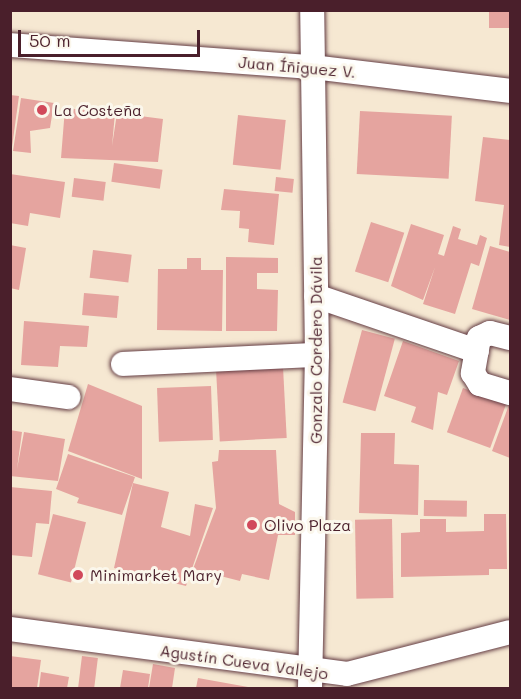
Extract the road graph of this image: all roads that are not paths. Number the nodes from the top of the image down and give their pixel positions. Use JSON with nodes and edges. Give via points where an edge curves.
{"nodes":[{"id":1,"x":312,"y":10,"type":"edge"},
{"id":2,"x":10,"y":45,"type":"edge"},
{"id":3,"x":313,"y":67,"type":"junction"},
{"id":4,"x":510,"y":91,"type":"edge"},
{"id":5,"x":316,"y":296,"type":"junction"},
{"id":6,"x":510,"y":338,"type":"edge"},
{"id":7,"x":477,"y":351,"type":"junction"},
{"id":8,"x":317,"y":355,"type":"junction"},
{"id":9,"x":123,"y":364,"type":"dead end"},
{"id":10,"x":10,"y":389,"type":"edge"},
{"id":11,"x":510,"y":393,"type":"edge"},
{"id":12,"x":68,"y":398,"type":"dead end"},
{"id":13,"x":10,"y":629,"type":"edge"},
{"id":14,"x":510,"y":632,"type":"edge"},
{"id":15,"x":311,"y":681,"type":"edge"}],
"edges":[{"from":1,"to":3,"type":"street","name":"Gonzalo Cordero Dávila"},
{"from":2,"to":3,"type":"street","name":"Juan Íñiguez V."},
{"from":3,"to":4,"type":"street","name":"Juan Íñiguez V."},
{"from":3,"to":5,"type":"street","name":"Gonzalo Cordero Dávila"},
{"from":5,"to":7,"type":"street"},
{"from":5,"to":8,"type":"street","name":"Gonzalo Cordero Dávila"},
{"from":6,"to":7,"type":"street","via":[[484,333]]},
{"from":7,"to":11,"type":"street","via":[[475,379]]},
{"from":8,"to":9,"type":"street"},
{"from":8,"to":15,"type":"street","name":"Gonzalo Cordero Dávila"},
{"from":10,"to":12,"type":"street"},
{"from":13,"to":15,"type":"street","name":"Agustín Cueva Vallejo"},
{"from":14,"to":15,"type":"street","name":"Agustín Cueva Vallejo"}]}
